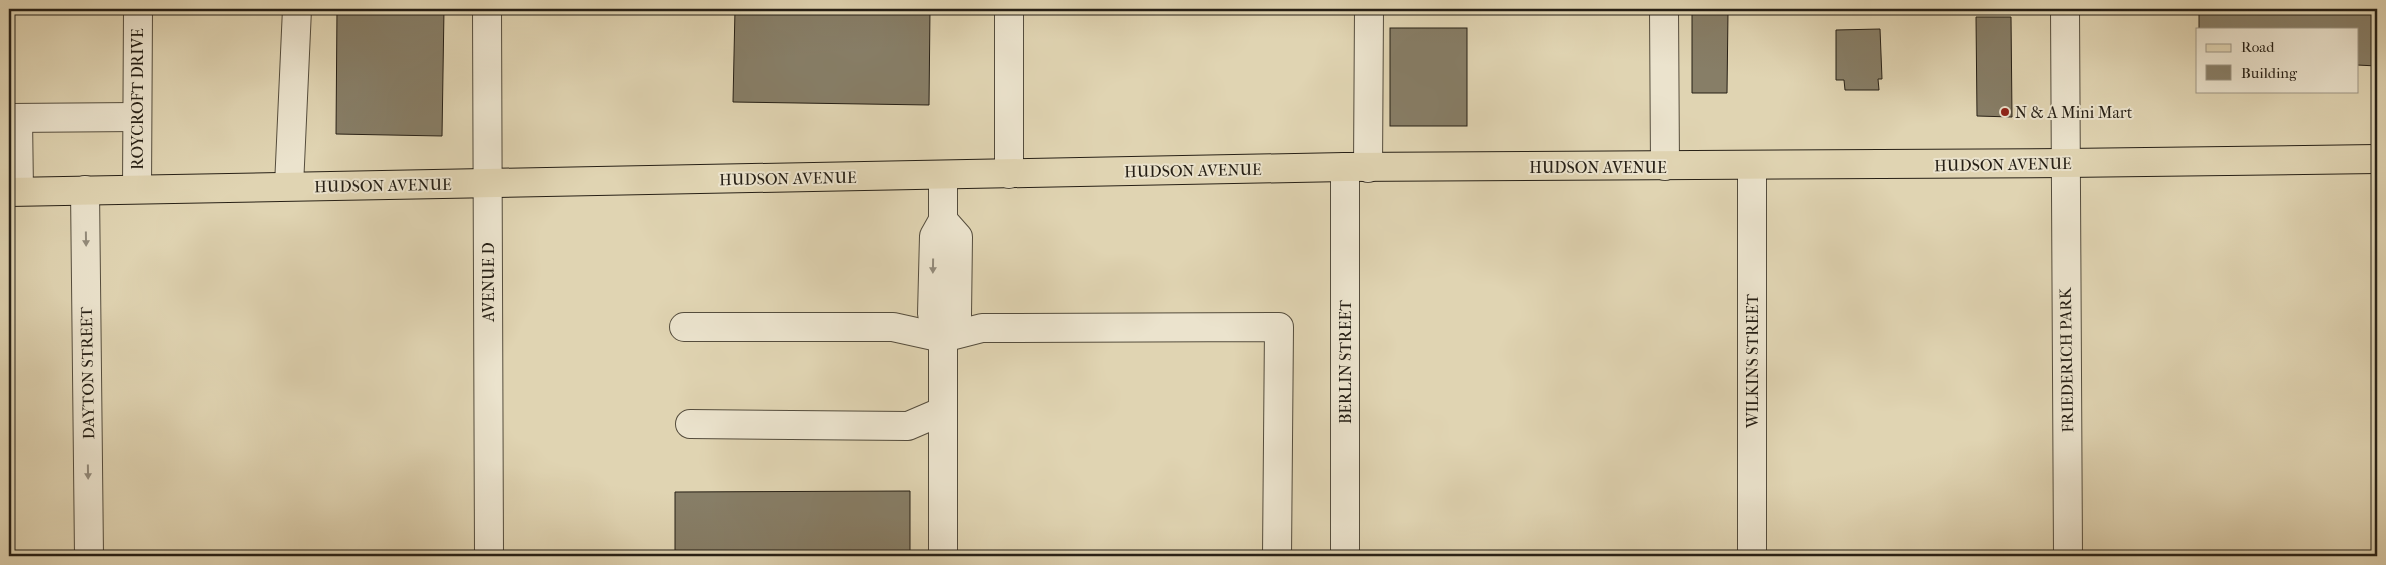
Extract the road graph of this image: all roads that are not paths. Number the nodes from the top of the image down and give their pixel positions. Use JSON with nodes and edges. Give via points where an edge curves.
{"nodes":[{"id":1,"x":138,"y":9,"type":"edge"},
{"id":2,"x":296,"y":9,"type":"edge"},
{"id":3,"x":487,"y":9,"type":"edge"},
{"id":4,"x":1008,"y":9,"type":"edge"},
{"id":5,"x":1369,"y":9,"type":"edge"},
{"id":6,"x":1664,"y":9,"type":"edge"},
{"id":7,"x":2064,"y":9,"type":"edge"},
{"id":8,"x":137,"y":116,"type":"junction"},
{"id":9,"x":13,"y":118,"type":"edge"},
{"id":10,"x":2377,"y":159,"type":"edge"},
{"id":11,"x":2065,"y":164,"type":"junction"},
{"id":12,"x":1665,"y":166,"type":"junction"},
{"id":13,"x":1752,"y":166,"type":"junction"},
{"id":14,"x":1356,"y":168,"type":"junction"},
{"id":15,"x":1009,"y":174,"type":"junction"},
{"id":16,"x":943,"y":175,"type":"junction"},
{"id":17,"x":488,"y":184,"type":"junction"},
{"id":18,"x":289,"y":186,"type":"junction"},
{"id":19,"x":137,"y":189,"type":"junction"},
{"id":20,"x":85,"y":190,"type":"junction"},
{"id":21,"x":14,"y":192,"type":"edge"},
{"id":22,"x":684,"y":326,"type":"dead end"},
{"id":23,"x":943,"y":334,"type":"junction"},
{"id":24,"x":944,"y":410,"type":"junction"},
{"id":25,"x":690,"y":424,"type":"dead end"},
{"id":26,"x":89,"y":556,"type":"edge"},
{"id":27,"x":489,"y":556,"type":"edge"},
{"id":28,"x":943,"y":556,"type":"edge"},
{"id":29,"x":1277,"y":556,"type":"edge"},
{"id":30,"x":1345,"y":556,"type":"edge"},
{"id":31,"x":1752,"y":556,"type":"edge"},
{"id":32,"x":2068,"y":556,"type":"edge"}],
"edges":[{"from":1,"to":8,"type":"street","name":"ROYCROFT DRIVE"},
{"from":2,"to":18,"type":"street"},
{"from":3,"to":17,"type":"street","name":"AVENUE D"},
{"from":4,"to":15,"type":"street"},
{"from":5,"to":14,"type":"street","name":"BERLIN STREET"},
{"from":6,"to":12,"type":"street"},
{"from":7,"to":11,"type":"street","name":"FRIEDERICH PARK"},
{"from":8,"to":9,"type":"street"},
{"from":8,"to":19,"type":"street","name":"ROYCROFT DRIVE"},
{"from":9,"to":21,"type":"street"},
{"from":10,"to":11,"type":"main road","name":"HUDSON AVENUE"},
{"from":11,"to":13,"type":"main road","name":"HUDSON AVENUE"},
{"from":11,"to":32,"type":"street","name":"FRIEDERICH PARK"},
{"from":12,"to":13,"type":"main road","name":"HUDSON AVENUE"},
{"from":12,"to":14,"type":"main road","name":"HUDSON AVENUE"},
{"from":13,"to":31,"type":"street","name":"WILKINS STREET"},
{"from":14,"to":15,"type":"main road","name":"HUDSON AVENUE"},
{"from":14,"to":30,"type":"street","name":"BERLIN STREET"},
{"from":15,"to":16,"type":"main road","name":"HUDSON AVENUE"},
{"from":16,"to":17,"type":"main road","name":"HUDSON AVENUE"},
{"from":16,"to":23,"type":"street","via":[[943,220],[934,236],[932,314]]},
{"from":17,"to":18,"type":"main road","name":"HUDSON AVENUE"},
{"from":17,"to":27,"type":"street","name":"AVENUE D"},
{"from":18,"to":19,"type":"main road","name":"HUDSON AVENUE"},
{"from":19,"to":20,"type":"main road","name":"HUDSON AVENUE"},
{"from":20,"to":21,"type":"main road","name":"HUDSON AVENUE"},
{"from":20,"to":26,"type":"street","name":"DAYTON STREET","one_way":true},
{"from":22,"to":23,"type":"street","via":[[893,327]]},
{"from":23,"to":24,"type":"street"},
{"from":23,"to":29,"type":"street","via":[[982,328],[1279,327]]},
{"from":24,"to":25,"type":"street","via":[[908,426]]},
{"from":24,"to":28,"type":"street"}]}
